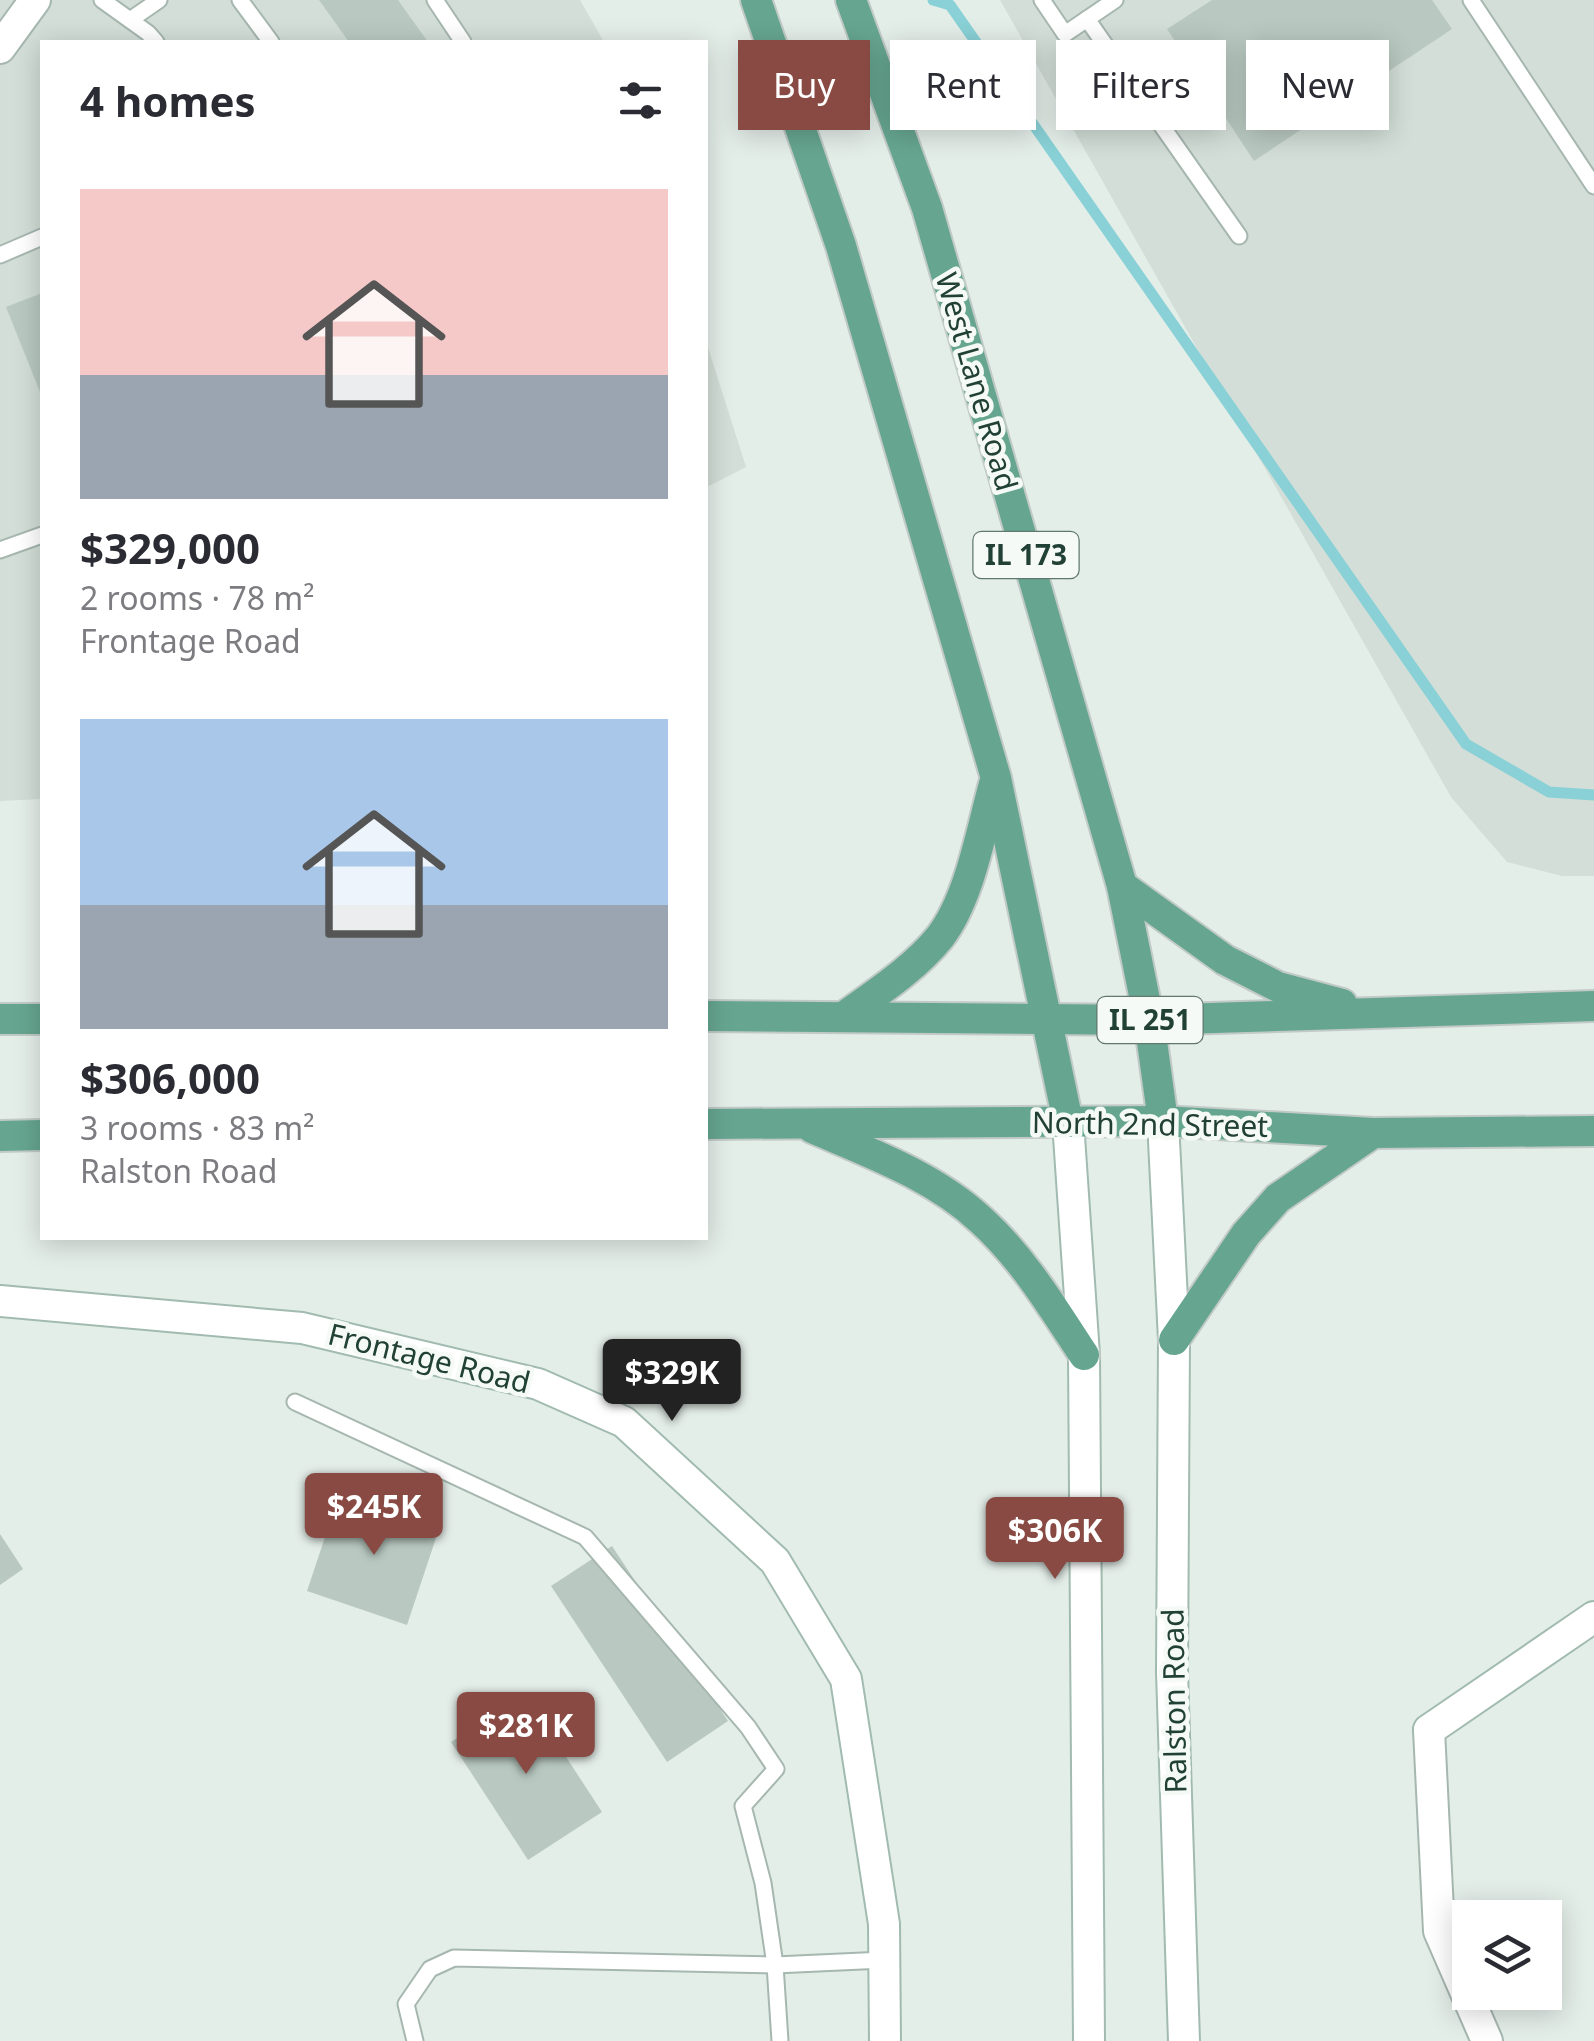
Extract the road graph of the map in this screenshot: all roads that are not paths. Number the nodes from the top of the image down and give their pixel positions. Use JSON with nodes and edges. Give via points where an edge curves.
{"nodes":[{"id":1,"x":35,"y":0,"type":"edge"},
{"id":2,"x":102,"y":0,"type":"edge"},
{"id":3,"x":159,"y":0,"type":"edge"},
{"id":4,"x":240,"y":0,"type":"edge"},
{"id":5,"x":435,"y":0,"type":"edge"},
{"id":6,"x":756,"y":0,"type":"edge"},
{"id":7,"x":851,"y":0,"type":"edge"},
{"id":8,"x":1042,"y":0,"type":"edge"},
{"id":9,"x":1115,"y":0,"type":"edge"},
{"id":10,"x":1471,"y":0,"type":"edge"},
{"id":11,"x":1087,"y":19,"type":"junction"},
{"id":12,"x":130,"y":20,"type":"junction"},
{"id":13,"x":154,"y":40,"type":"edge"},
{"id":14,"x":270,"y":40,"type":"edge"},
{"id":15,"x":462,"y":40,"type":"edge"},
{"id":16,"x":0,"y":48,"type":"edge"},
{"id":17,"x":1594,"y":186,"type":"edge"},
{"id":18,"x":1238,"y":236,"type":"dead end"},
{"id":19,"x":40,"y":237,"type":"edge"},
{"id":20,"x":0,"y":256,"type":"edge"},
{"id":21,"x":40,"y":536,"type":"edge"},
{"id":22,"x":0,"y":550,"type":"edge"},
{"id":23,"x":996,"y":778,"type":"junction"},
{"id":24,"x":1122,"y":886,"type":"junction"},
{"id":25,"x":1594,"y":1006,"type":"edge"},
{"id":26,"x":1369,"y":1011,"type":"junction"},
{"id":27,"x":708,"y":1016,"type":"edge"},
{"id":28,"x":845,"y":1016,"type":"junction"},
{"id":29,"x":1049,"y":1018,"type":"junction"},
{"id":30,"x":0,"y":1019,"type":"edge"},
{"id":31,"x":40,"y":1019,"type":"edge"},
{"id":32,"x":1149,"y":1020,"type":"junction"},
{"id":33,"x":1163,"y":1121,"type":"junction"},
{"id":34,"x":800,"y":1122,"type":"junction"},
{"id":35,"x":1068,"y":1122,"type":"junction"},
{"id":36,"x":708,"y":1124,"type":"edge"},
{"id":37,"x":1594,"y":1131,"type":"edge"},
{"id":38,"x":1372,"y":1133,"type":"junction"},
{"id":39,"x":40,"y":1135,"type":"edge"},
{"id":40,"x":0,"y":1136,"type":"edge"},
{"id":41,"x":0,"y":1301,"type":"edge"},
{"id":42,"x":1174,"y":1340,"type":"junction"},
{"id":43,"x":1084,"y":1355,"type":"junction"},
{"id":44,"x":296,"y":1402,"type":"dead end"},
{"id":45,"x":1594,"y":1617,"type":"edge"},
{"id":46,"x":884,"y":1960,"type":"junction"},
{"id":47,"x":774,"y":1966,"type":"junction"},
{"id":48,"x":415,"y":2041,"type":"edge"},
{"id":49,"x":780,"y":2041,"type":"edge"},
{"id":50,"x":884,"y":2041,"type":"edge"},
{"id":51,"x":1090,"y":2041,"type":"edge"},
{"id":52,"x":1184,"y":2041,"type":"edge"},
{"id":53,"x":1487,"y":2041,"type":"edge"}],
"edges":[{"from":1,"to":16,"type":"street"},
{"from":2,"to":12,"type":"lane"},
{"from":3,"to":12,"type":"lane"},
{"from":4,"to":14,"type":"lane"},
{"from":5,"to":15,"type":"lane"},
{"from":6,"to":23,"type":"main road","number":"IL 173","via":[[842,246]]},
{"from":7,"to":24,"type":"main road","name":"West Lane Road","number":"IL 173","via":[[927,208]]},
{"from":8,"to":11,"type":"lane","via":[[1066,34]]},
{"from":9,"to":11,"type":"lane"},
{"from":10,"to":17,"type":"lane"},
{"from":11,"to":18,"type":"lane"},
{"from":12,"to":13,"type":"lane"},
{"from":19,"to":20,"type":"lane"},
{"from":21,"to":22,"type":"lane"},
{"from":23,"to":28,"type":"main road","via":[[966,885],[941,935],[901,976]]},
{"from":23,"to":29,"type":"main road","number":"IL 173"},
{"from":24,"to":26,"type":"main road","via":[[1225,960],[1278,986]]},
{"from":24,"to":32,"type":"main road","name":"West Lane Road","number":"IL 173"},
{"from":25,"to":26,"type":"main road","number":"IL 251"},
{"from":26,"to":32,"type":"main road","number":"IL 251"},
{"from":27,"to":28,"type":"main road","number":"IL 251"},
{"from":28,"to":29,"type":"main road","number":"IL 251"},
{"from":29,"to":32,"type":"main road","number":"IL 251"},
{"from":29,"to":35,"type":"main road","number":"IL 173"},
{"from":30,"to":31,"type":"main road"},
{"from":32,"to":33,"type":"main road","name":"West Lane Road","number":"IL 173"},
{"from":33,"to":35,"type":"main road","name":"North 2nd Street"},
{"from":33,"to":38,"type":"main road","name":"North 2nd Street"},
{"from":33,"to":42,"type":"street","name":"Ralston Road"},
{"from":34,"to":35,"type":"main road","name":"North 2nd Street"},
{"from":34,"to":36,"type":"main road","name":"North 2nd Street"},
{"from":34,"to":43,"type":"main road","via":[[938,1188],[982,1220],[1037,1283]]},
{"from":35,"to":43,"type":"street"},
{"from":37,"to":38,"type":"main road","name":"North 2nd Street"},
{"from":38,"to":42,"type":"main road","via":[[1278,1198]]},
{"from":39,"to":40,"type":"main road"},
{"from":41,"to":46,"type":"street","name":"Frontage Road","via":[[302,1328],[538,1384],[624,1422],[776,1561],[846,1679]]},
{"from":42,"to":52,"type":"street","name":"Ralston Road","via":[[1172,1672]]},
{"from":43,"to":51,"type":"street"},
{"from":44,"to":47,"type":"lane","via":[[585,1536],[748,1726],[776,1769],[742,1806],[763,1883]]},
{"from":45,"to":53,"type":"street","via":[[1429,1730],[1439,1931]]},
{"from":46,"to":47,"type":"lane"},
{"from":46,"to":50,"type":"street","name":"Frontage Road"},
{"from":47,"to":48,"type":"lane","via":[[454,1958],[430,1969],[406,2004]]},
{"from":47,"to":49,"type":"lane"}]}
